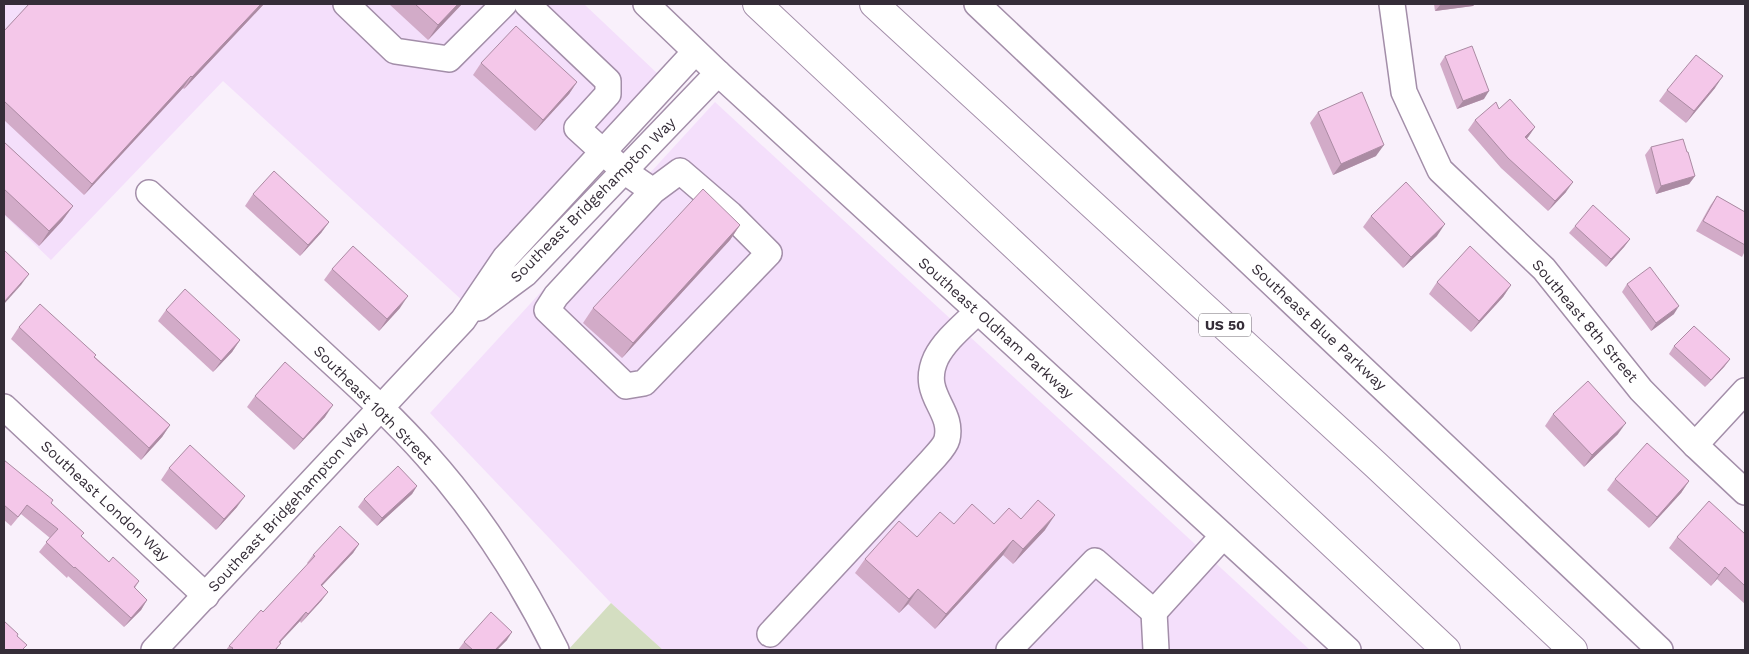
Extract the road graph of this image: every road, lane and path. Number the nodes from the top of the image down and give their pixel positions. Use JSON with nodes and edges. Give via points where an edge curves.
{"nodes":[{"id":1,"x":346,"y":4,"type":"edge"},
{"id":2,"x":522,"y":4,"type":"edge"},
{"id":3,"x":646,"y":4,"type":"edge"},
{"id":4,"x":757,"y":4,"type":"edge"},
{"id":5,"x":874,"y":4,"type":"edge"},
{"id":6,"x":977,"y":4,"type":"edge"},
{"id":7,"x":1392,"y":4,"type":"edge"},
{"id":8,"x":695,"y":52,"type":"junction"},
{"id":9,"x":718,"y":73,"type":"junction"},
{"id":10,"x":602,"y":152,"type":"junction"},
{"id":11,"x":624,"y":171,"type":"junction"},
{"id":12,"x":653,"y":191,"type":"junction"},
{"id":13,"x":149,"y":193,"type":"dead end"},
{"id":14,"x":978,"y":311,"type":"junction"},
{"id":15,"x":463,"y":320,"type":"junction"},
{"id":16,"x":1745,"y":391,"type":"edge"},
{"id":17,"x":4,"y":407,"type":"edge"},
{"id":18,"x":381,"y":408,"type":"junction"},
{"id":19,"x":1695,"y":445,"type":"junction"},
{"id":20,"x":1745,"y":492,"type":"edge"},
{"id":21,"x":1223,"y":536,"type":"junction"},
{"id":22,"x":206,"y":596,"type":"junction"},
{"id":23,"x":1154,"y":612,"type":"junction"},
{"id":24,"x":770,"y":634,"type":"dead end"},
{"id":25,"x":154,"y":650,"type":"edge"},
{"id":26,"x":556,"y":650,"type":"edge"},
{"id":27,"x":1009,"y":650,"type":"edge"},
{"id":28,"x":1156,"y":650,"type":"edge"},
{"id":29,"x":1348,"y":650,"type":"edge"},
{"id":30,"x":1446,"y":650,"type":"edge"},
{"id":31,"x":1573,"y":650,"type":"edge"},
{"id":32,"x":1660,"y":650,"type":"edge"}],
"edges":[{"from":1,"to":2,"type":"street","via":[[395,51],[449,60]]},
{"from":2,"to":10,"type":"street","via":[[608,82],[608,94],[577,128]]},
{"from":3,"to":8,"type":"street","name":"Southeast Oldham Parkway"},
{"from":4,"to":30,"type":"highway"},
{"from":5,"to":31,"type":"highway","number":"US 50"},
{"from":6,"to":32,"type":"street","name":"Southeast Blue Parkway"},
{"from":7,"to":19,"type":"street","name":"Southeast 8th Street","via":[[1404,92],[1440,170],[1544,269],[1641,390]]},
{"from":8,"to":9,"type":"street","name":"Southeast Oldham Parkway"},
{"from":8,"to":10,"type":"street","name":"Southeast Bridgehampton Way"},
{"from":9,"to":11,"type":"street","name":"Southeast Bridgehampton Way"},
{"from":9,"to":14,"type":"street","name":"Southeast Oldham Parkway"},
{"from":10,"to":11,"type":"street"},
{"from":10,"to":15,"type":"street","name":"Southeast Bridgehampton Way","via":[[505,258]]},
{"from":11,"to":12,"type":"street"},
{"from":11,"to":15,"type":"street","name":"Southeast Bridgehampton Way","via":[[524,274]]},
{"from":12,"to":12,"type":"street","via":[[680,172],[730,214],[769,253],[644,383],[626,386],[547,310],[556,296]]},
{"from":13,"to":18,"type":"street","name":"Southeast 10th Street"},
{"from":14,"to":21,"type":"street","name":"Southeast Oldham Parkway"},
{"from":14,"to":24,"type":"street","via":[[941,348],[931,376],[933,393],[948,426],[947,441]]},
{"from":15,"to":18,"type":"street","name":"Southeast Bridgehampton Way"},
{"from":16,"to":19,"type":"street"},
{"from":17,"to":22,"type":"street","name":"Southeast London Way"},
{"from":18,"to":22,"type":"street","name":"Southeast Bridgehampton Way"},
{"from":18,"to":26,"type":"street","name":"Southeast 10th Street","via":[[427,456],[481,523],[533,604]]},
{"from":19,"to":20,"type":"street","name":"Southeast 8th Street"},
{"from":21,"to":23,"type":"street"},
{"from":21,"to":29,"type":"street","name":"Southeast Oldham Parkway"},
{"from":22,"to":25,"type":"street","name":"Southeast Bridgehampton Way"},
{"from":23,"to":27,"type":"street","via":[[1095,561]]},
{"from":23,"to":28,"type":"street"}]}
